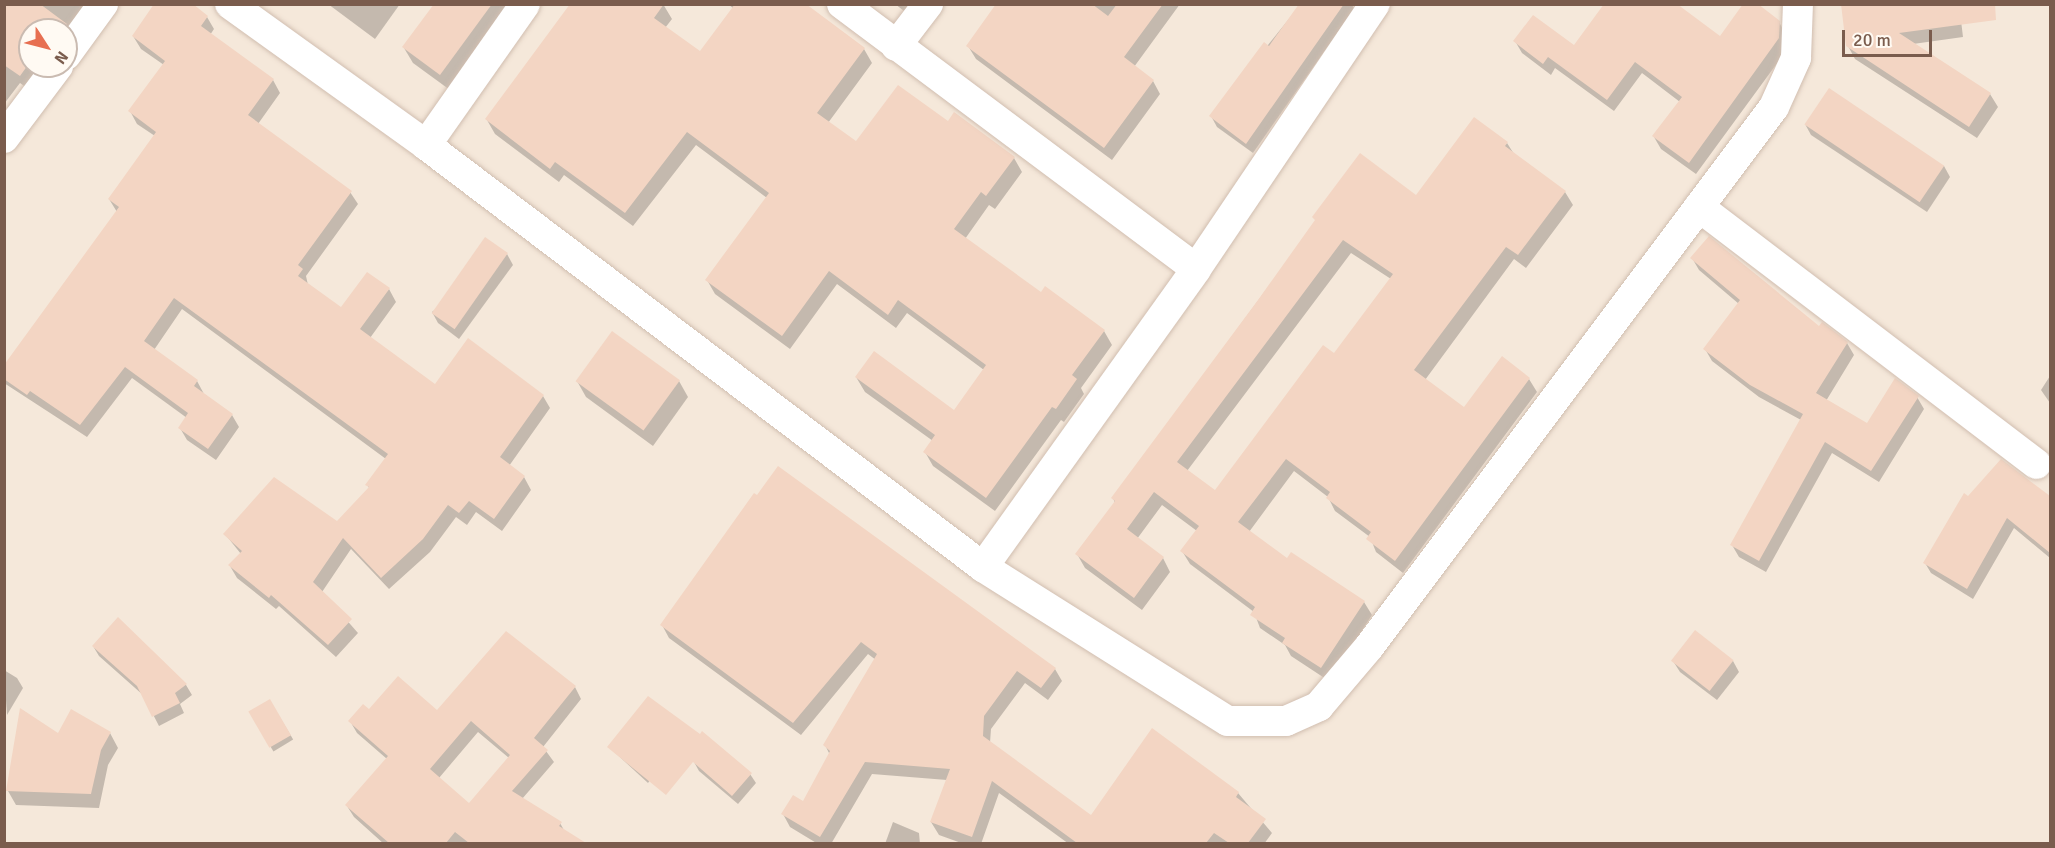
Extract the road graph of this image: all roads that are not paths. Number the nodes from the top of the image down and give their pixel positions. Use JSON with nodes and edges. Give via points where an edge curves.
{"nodes":[{"id":1,"x":103,"y":4,"type":"edge"},
{"id":2,"x":230,"y":4,"type":"edge"},
{"id":3,"x":525,"y":4,"type":"edge"},
{"id":4,"x":842,"y":4,"type":"edge"},
{"id":5,"x":928,"y":4,"type":"edge"},
{"id":6,"x":1375,"y":4,"type":"edge"},
{"id":7,"x":1798,"y":4,"type":"edge"},
{"id":8,"x":78,"y":38,"type":"edge"},
{"id":9,"x":896,"y":46,"type":"junction"},
{"id":10,"x":49,"y":78,"type":"edge"},
{"id":11,"x":4,"y":138,"type":"edge"},
{"id":12,"x":426,"y":145,"type":"junction"},
{"id":13,"x":1699,"y":207,"type":"junction"},
{"id":14,"x":1196,"y":269,"type":"junction"},
{"id":15,"x":2036,"y":464,"type":"dead end"},
{"id":16,"x":983,"y":567,"type":"junction"}],
"edges":[{"from":1,"to":8,"type":"street"},
{"from":2,"to":12,"type":"street"},
{"from":3,"to":12,"type":"street"},
{"from":4,"to":9,"type":"street"},
{"from":5,"to":9,"type":"street"},
{"from":6,"to":14,"type":"street"},
{"from":7,"to":13,"type":"street","via":[[1796,58],[1774,107]]},
{"from":9,"to":14,"type":"street"},
{"from":10,"to":11,"type":"street"},
{"from":12,"to":16,"type":"street"},
{"from":13,"to":15,"type":"street"},
{"from":13,"to":16,"type":"street","via":[[1368,648],[1319,706],[1286,721],[1228,721]]},
{"from":14,"to":16,"type":"street"}]}
